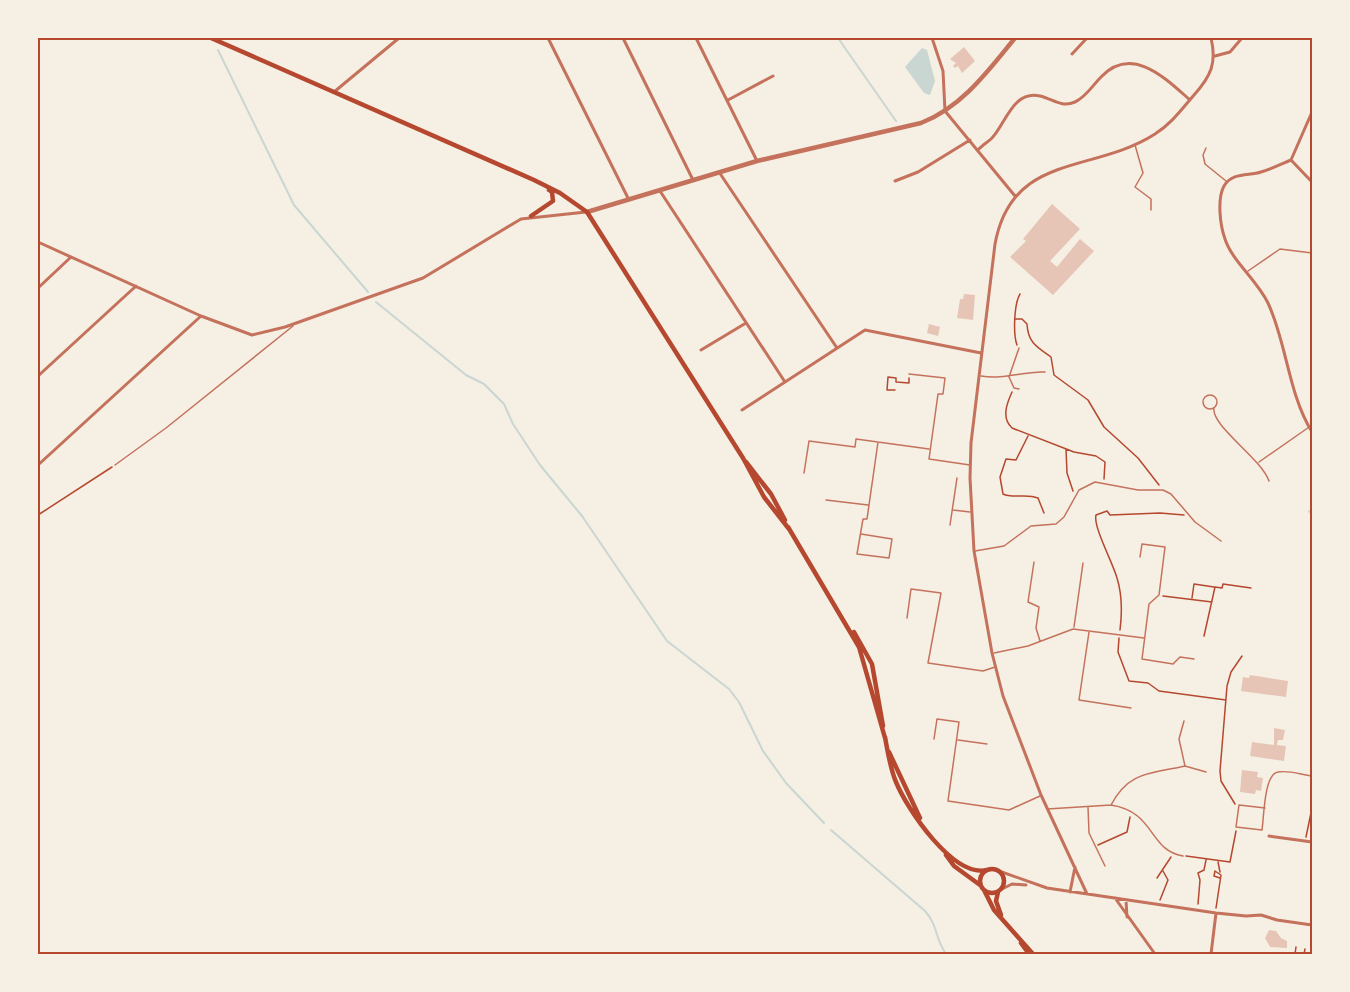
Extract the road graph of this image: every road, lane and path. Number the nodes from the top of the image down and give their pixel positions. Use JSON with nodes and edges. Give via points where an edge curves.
{"nodes":[{"id":1,"x":211,"y":38,"type":"edge"},
{"id":2,"x":399,"y":38,"type":"edge"},
{"id":3,"x":548,"y":38,"type":"edge"},
{"id":4,"x":623,"y":38,"type":"edge"},
{"id":5,"x":696,"y":38,"type":"edge"},
{"id":6,"x":932,"y":38,"type":"edge"},
{"id":7,"x":1015,"y":38,"type":"edge"},
{"id":8,"x":1087,"y":38,"type":"edge"},
{"id":9,"x":1211,"y":38,"type":"edge"},
{"id":10,"x":1242,"y":38,"type":"edge"},
{"id":11,"x":1072,"y":54,"type":"dead end"},
{"id":12,"x":1215,"y":56,"type":"junction"},
{"id":13,"x":773,"y":76,"type":"dead end"},
{"id":14,"x":334,"y":92,"type":"junction"},
{"id":15,"x":728,"y":100,"type":"junction"},
{"id":16,"x":1190,"y":100,"type":"junction"},
{"id":17,"x":945,"y":111,"type":"junction"},
{"id":18,"x":1312,"y":112,"type":"edge"},
{"id":19,"x":970,"y":140,"type":"junction"},
{"id":20,"x":1135,"y":145,"type":"junction"},
{"id":21,"x":1206,"y":148,"type":"dead end"},
{"id":22,"x":978,"y":150,"type":"junction"},
{"id":23,"x":1291,"y":160,"type":"junction"},
{"id":24,"x":757,"y":161,"type":"junction"},
{"id":25,"x":718,"y":171,"type":"junction"},
{"id":26,"x":534,"y":180,"type":"junction"},
{"id":27,"x":693,"y":180,"type":"junction"},
{"id":28,"x":896,"y":181,"type":"dead end"},
{"id":29,"x":1227,"y":181,"type":"junction"},
{"id":30,"x":1312,"y":182,"type":"edge"},
{"id":31,"x":660,"y":191,"type":"junction"},
{"id":32,"x":1015,"y":196,"type":"junction"},
{"id":33,"x":630,"y":201,"type":"junction"},
{"id":34,"x":1151,"y":210,"type":"dead end"},
{"id":35,"x":587,"y":212,"type":"junction"},
{"id":36,"x":531,"y":216,"type":"junction"},
{"id":37,"x":38,"y":242,"type":"edge"},
{"id":38,"x":1312,"y":253,"type":"edge"},
{"id":39,"x":71,"y":257,"type":"junction"},
{"id":40,"x":1248,"y":271,"type":"junction"},
{"id":41,"x":136,"y":286,"type":"junction"},
{"id":42,"x":38,"y":288,"type":"edge"},
{"id":43,"x":1020,"y":294,"type":"dead end"},
{"id":44,"x":201,"y":316,"type":"junction"},
{"id":45,"x":1016,"y":319,"type":"junction"},
{"id":46,"x":296,"y":323,"type":"junction"},
{"id":47,"x":747,"y":323,"type":"junction"},
{"id":48,"x":837,"y":348,"type":"junction"},
{"id":49,"x":1019,"y":348,"type":"joint"},
{"id":50,"x":701,"y":350,"type":"dead end"},
{"id":51,"x":981,"y":353,"type":"junction"},
{"id":52,"x":1045,"y":372,"type":"dead end"},
{"id":53,"x":909,"y":374,"type":"joint"},
{"id":54,"x":978,"y":375,"type":"junction"},
{"id":55,"x":38,"y":376,"type":"edge"},
{"id":56,"x":1010,"y":377,"type":"junction"},
{"id":57,"x":785,"y":382,"type":"junction"},
{"id":58,"x":1014,"y":388,"type":"junction"},
{"id":59,"x":1018,"y":389,"type":"dead end"},
{"id":60,"x":895,"y":390,"type":"dead end"},
{"id":61,"x":1214,"y":408,"type":"junction"},
{"id":62,"x":742,"y":410,"type":"dead end"},
{"id":63,"x":1311,"y":426,"type":"edge"},
{"id":64,"x":1312,"y":432,"type":"edge"},
{"id":65,"x":1029,"y":435,"type":"junction"},
{"id":66,"x":878,"y":442,"type":"junction"},
{"id":67,"x":1066,"y":448,"type":"junction"},
{"id":68,"x":930,"y":449,"type":"junction"},
{"id":69,"x":1259,"y":463,"type":"junction"},
{"id":70,"x":38,"y":465,"type":"edge"},
{"id":71,"x":115,"y":465,"type":"joint"},
{"id":72,"x":970,"y":465,"type":"junction"},
{"id":73,"x":804,"y":473,"type":"dead end"},
{"id":74,"x":957,"y":478,"type":"dead end"},
{"id":75,"x":1269,"y":481,"type":"dead end"},
{"id":76,"x":1104,"y":483,"type":"junction"},
{"id":77,"x":1163,"y":490,"type":"junction"},
{"id":78,"x":1074,"y":494,"type":"junction"},
{"id":79,"x":826,"y":500,"type":"dead end"},
{"id":80,"x":869,"y":505,"type":"junction"},
{"id":81,"x":952,"y":510,"type":"junction"},
{"id":82,"x":970,"y":512,"type":"junction"},
{"id":83,"x":1044,"y":513,"type":"dead end"},
{"id":84,"x":38,"y":515,"type":"edge"},
{"id":85,"x":1188,"y":515,"type":"junction"},
{"id":86,"x":950,"y":525,"type":"dead end"},
{"id":87,"x":861,"y":534,"type":"junction"},
{"id":88,"x":1221,"y":541,"type":"dead end"},
{"id":89,"x":974,"y":552,"type":"junction"},
{"id":90,"x":1140,"y":557,"type":"dead end"},
{"id":91,"x":1034,"y":562,"type":"dead end"},
{"id":92,"x":1083,"y":562,"type":"dead end"},
{"id":93,"x":1215,"y":587,"type":"junction"},
{"id":94,"x":1251,"y":588,"type":"dead end"},
{"id":95,"x":1159,"y":595,"type":"junction"},
{"id":96,"x":1192,"y":599,"type":"junction"},
{"id":97,"x":1213,"y":603,"type":"junction"},
{"id":98,"x":908,"y":618,"type":"dead end"},
{"id":99,"x":1073,"y":629,"type":"junction"},
{"id":100,"x":1089,"y":631,"type":"junction"},
{"id":101,"x":1120,"y":635,"type":"junction"},
{"id":102,"x":1204,"y":636,"type":"dead end"},
{"id":103,"x":1145,"y":639,"type":"junction"},
{"id":104,"x":1040,"y":642,"type":"junction"},
{"id":105,"x":992,"y":653,"type":"junction"},
{"id":106,"x":1242,"y":656,"type":"dead end"},
{"id":107,"x":1194,"y":659,"type":"dead end"},
{"id":108,"x":995,"y":667,"type":"junction"},
{"id":109,"x":1226,"y":700,"type":"junction"},
{"id":110,"x":1131,"y":708,"type":"dead end"},
{"id":111,"x":1184,"y":721,"type":"dead end"},
{"id":112,"x":934,"y":739,"type":"dead end"},
{"id":113,"x":957,"y":740,"type":"junction"},
{"id":114,"x":987,"y":744,"type":"dead end"},
{"id":115,"x":1185,"y":766,"type":"junction"},
{"id":116,"x":1206,"y":772,"type":"dead end"},
{"id":117,"x":1312,"y":776,"type":"edge"},
{"id":118,"x":1041,"y":795,"type":"junction"},
{"id":119,"x":1239,"y":805,"type":"junction"},
{"id":120,"x":1111,"y":806,"type":"junction"},
{"id":121,"x":1088,"y":807,"type":"junction"},
{"id":122,"x":1047,"y":808,"type":"junction"},
{"id":123,"x":1265,"y":808,"type":"junction"},
{"id":124,"x":1312,"y":808,"type":"edge"},
{"id":125,"x":1132,"y":811,"type":"junction"},
{"id":126,"x":1236,"y":827,"type":"junction"},
{"id":127,"x":1269,"y":836,"type":"dead end"},
{"id":128,"x":1305,"y":841,"type":"junction"},
{"id":129,"x":1312,"y":842,"type":"edge"},
{"id":130,"x":940,"y":845,"type":"junction"},
{"id":131,"x":1095,"y":846,"type":"junction"},
{"id":132,"x":1172,"y":852,"type":"junction"},
{"id":133,"x":1183,"y":856,"type":"joint"},
{"id":134,"x":1206,"y":859,"type":"junction"},
{"id":135,"x":1218,"y":861,"type":"junction"},
{"id":136,"x":1075,"y":865,"type":"junction"},
{"id":137,"x":1105,"y":866,"type":"dead end"},
{"id":138,"x":987,"y":870,"type":"junction"},
{"id":139,"x":999,"y":871,"type":"junction"},
{"id":140,"x":1163,"y":871,"type":"junction"},
{"id":141,"x":1220,"y":872,"type":"junction"},
{"id":142,"x":1157,"y":878,"type":"dead end"},
{"id":143,"x":1220,"y":878,"type":"junction"},
{"id":144,"x":1034,"y":886,"type":"junction"},
{"id":145,"x":983,"y":889,"type":"junction"},
{"id":146,"x":1000,"y":890,"type":"junction"},
{"id":147,"x":1070,"y":892,"type":"junction"},
{"id":148,"x":1087,"y":894,"type":"junction"},
{"id":149,"x":1115,"y":898,"type":"junction"},
{"id":150,"x":1126,"y":900,"type":"junction"},
{"id":151,"x":1159,"y":904,"type":"junction"},
{"id":152,"x":1197,"y":909,"type":"junction"},
{"id":153,"x":1216,"y":912,"type":"junction"},
{"id":154,"x":1129,"y":921,"type":"junction"},
{"id":155,"x":1007,"y":925,"type":"junction"},
{"id":156,"x":1312,"y":925,"type":"edge"},
{"id":157,"x":1296,"y":947,"type":"dead end"},
{"id":158,"x":1305,"y":949,"type":"dead end"},
{"id":159,"x":1031,"y":954,"type":"edge"},
{"id":160,"x":1155,"y":954,"type":"edge"},
{"id":161,"x":1211,"y":954,"type":"edge"},
{"id":162,"x":1295,"y":954,"type":"edge"},
{"id":163,"x":1304,"y":954,"type":"edge"}],
"edges":[{"from":1,"to":14,"type":"main road"},
{"from":2,"to":14,"type":"street"},
{"from":3,"to":33,"type":"street"},
{"from":4,"to":27,"type":"street"},
{"from":5,"to":15,"type":"street"},
{"from":6,"to":17,"type":"street","via":[[943,71]]},
{"from":7,"to":17,"type":"street","via":[[979,81]]},
{"from":8,"to":11,"type":"street"},
{"from":9,"to":12,"type":"street"},
{"from":10,"to":12,"type":"street","via":[[1230,52]]},
{"from":12,"to":16,"type":"street","via":[[1210,77]]},
{"from":13,"to":15,"type":"street"},
{"from":14,"to":26,"type":"main road"},
{"from":15,"to":24,"type":"street"},
{"from":16,"to":20,"type":"street","via":[[1165,127]]},
{"from":16,"to":22,"type":"street","via":[[1149,67],[1123,64],[1102,75],[1074,102],[1064,104],[1034,95],[1019,101],[994,136]]},
{"from":17,"to":19,"type":"street"},
{"from":17,"to":24,"type":"street","via":[[900,130]]},
{"from":18,"to":23,"type":"street"},
{"from":19,"to":22,"type":"street"},
{"from":19,"to":28,"type":"street"},
{"from":20,"to":32,"type":"street","via":[[1038,177]]},
{"from":20,"to":34,"type":"lane","via":[[1143,173],[1135,187],[1151,199]]},
{"from":21,"to":29,"type":"lane","via":[[1205,164]]},
{"from":22,"to":32,"type":"street"},
{"from":23,"to":29,"type":"street"},
{"from":23,"to":30,"type":"street"},
{"from":24,"to":25,"type":"street"},
{"from":25,"to":27,"type":"street"},
{"from":25,"to":48,"type":"street"},
{"from":26,"to":35,"type":"main road"},
{"from":26,"to":36,"type":"main road","via":[[554,197],[551,204]]},
{"from":27,"to":31,"type":"street"},
{"from":29,"to":40,"type":"street","via":[[1221,195],[1223,234],[1234,256]]},
{"from":31,"to":33,"type":"street"},
{"from":31,"to":47,"type":"street"},
{"from":32,"to":51,"type":"street","via":[[998,229]]},
{"from":33,"to":35,"type":"street"},
{"from":35,"to":36,"type":"street"},
{"from":35,"to":130,"type":"main road","via":[[846,621],[867,670],[892,771],[912,812]]},
{"from":36,"to":46,"type":"street","via":[[513,222],[423,278]]},
{"from":37,"to":39,"type":"street"},
{"from":38,"to":40,"type":"lane","via":[[1280,249]]},
{"from":39,"to":41,"type":"street"},
{"from":39,"to":42,"type":"street"},
{"from":40,"to":63,"type":"street","via":[[1269,305],[1297,400]]},
{"from":41,"to":44,"type":"street"},
{"from":41,"to":55,"type":"street"},
{"from":43,"to":45,"type":"path","via":[[1016,300]]},
{"from":44,"to":46,"type":"street","via":[[252,335]]},
{"from":44,"to":70,"type":"street"},
{"from":45,"to":49,"type":"path","via":[[1015,340]]},
{"from":45,"to":77,"type":"path","via":[[1027,324],[1032,345],[1051,357],[1054,375],[1088,400],[1104,427],[1145,466]]},
{"from":46,"to":71,"type":"lane"},
{"from":47,"to":50,"type":"street"},
{"from":47,"to":57,"type":"street"},
{"from":48,"to":51,"type":"street","via":[[868,329]]},
{"from":48,"to":57,"type":"street"},
{"from":49,"to":56,"type":"lane"},
{"from":51,"to":54,"type":"street"},
{"from":52,"to":56,"type":"lane","via":[[1028,371]]},
{"from":53,"to":60,"type":"path","via":[[909,383],[888,377],[887,390]]},
{"from":53,"to":68,"type":"lane","via":[[945,378],[943,394],[938,394]]},
{"from":54,"to":56,"type":"lane"},
{"from":54,"to":72,"type":"street"},
{"from":56,"to":58,"type":"lane"},
{"from":57,"to":62,"type":"street"},
{"from":58,"to":59,"type":"lane"},
{"from":58,"to":65,"type":"path","via":[[1006,410],[1007,424]]},
{"from":61,"to":61,"type":"lane","via":[[1204,406],[1206,396],[1216,400]]},
{"from":61,"to":69,"type":"lane","via":[[1215,419]]},
{"from":63,"to":64,"type":"street"},
{"from":63,"to":69,"type":"lane"},
{"from":65,"to":67,"type":"path"},
{"from":65,"to":83,"type":"path","via":[[1016,460],[1006,459],[1000,477],[1003,494],[1038,498]]},
{"from":66,"to":68,"type":"lane"},
{"from":66,"to":73,"type":"lane","via":[[856,439],[855,447],[809,441]]},
{"from":66,"to":80,"type":"lane"},
{"from":67,"to":76,"type":"path","via":[[1105,462]]},
{"from":67,"to":78,"type":"path","via":[[1067,473]]},
{"from":68,"to":72,"type":"lane","via":[[929,459]]},
{"from":69,"to":75,"type":"lane"},
{"from":71,"to":84,"type":"path"},
{"from":72,"to":82,"type":"street"},
{"from":74,"to":81,"type":"lane"},
{"from":76,"to":77,"type":"lane"},
{"from":76,"to":78,"type":"lane","via":[[1085,485]]},
{"from":77,"to":85,"type":"lane"},
{"from":78,"to":89,"type":"lane","via":[[1058,522],[1031,526],[1004,546]]},
{"from":79,"to":80,"type":"lane"},
{"from":80,"to":87,"type":"lane"},
{"from":81,"to":82,"type":"lane"},
{"from":81,"to":86,"type":"lane"},
{"from":82,"to":89,"type":"street"},
{"from":85,"to":88,"type":"lane"},
{"from":85,"to":101,"type":"path","via":[[1110,515],[1107,511],[1096,515],[1096,528],[1117,576]]},
{"from":87,"to":87,"type":"lane","via":[[858,554],[889,558],[892,539]]},
{"from":89,"to":105,"type":"street"},
{"from":90,"to":95,"type":"lane","via":[[1142,544],[1165,547]]},
{"from":91,"to":104,"type":"lane","via":[[1028,602],[1038,608],[1036,628]]},
{"from":92,"to":99,"type":"lane"},
{"from":93,"to":94,"type":"path","via":[[1222,588],[1223,584]]},
{"from":93,"to":96,"type":"path","via":[[1194,584]]},
{"from":93,"to":97,"type":"path"},
{"from":95,"to":96,"type":"path"},
{"from":95,"to":103,"type":"lane","via":[[1149,604]]},
{"from":96,"to":97,"type":"path"},
{"from":97,"to":102,"type":"path"},
{"from":98,"to":108,"type":"lane","via":[[911,589],[941,593],[928,663],[983,671]]},
{"from":99,"to":100,"type":"lane"},
{"from":99,"to":104,"type":"lane"},
{"from":100,"to":101,"type":"lane"},
{"from":100,"to":110,"type":"lane","via":[[1079,700]]},
{"from":101,"to":103,"type":"lane"},
{"from":101,"to":109,"type":"path","via":[[1118,652],[1129,681],[1148,683],[1159,691]]},
{"from":103,"to":107,"type":"lane","via":[[1142,659],[1173,664],[1180,657]]},
{"from":104,"to":105,"type":"lane"},
{"from":105,"to":108,"type":"street"},
{"from":106,"to":109,"type":"path","via":[[1229,677]]},
{"from":108,"to":118,"type":"street"},
{"from":109,"to":119,"type":"path","via":[[1221,781],[1233,803]]},
{"from":111,"to":115,"type":"lane","via":[[1179,739]]},
{"from":112,"to":113,"type":"lane","via":[[937,719],[959,722]]},
{"from":113,"to":114,"type":"lane"},
{"from":113,"to":118,"type":"lane","via":[[948,801],[1009,810]]},
{"from":115,"to":116,"type":"lane"},
{"from":115,"to":120,"type":"lane","via":[[1131,779]]},
{"from":117,"to":123,"type":"lane","via":[[1274,773],[1268,781]]},
{"from":118,"to":122,"type":"street"},
{"from":119,"to":123,"type":"lane"},
{"from":119,"to":126,"type":"lane"},
{"from":120,"to":121,"type":"lane"},
{"from":120,"to":125,"type":"lane"},
{"from":121,"to":122,"type":"lane"},
{"from":121,"to":131,"type":"lane","via":[[1089,834]]},
{"from":122,"to":136,"type":"street"},
{"from":123,"to":126,"type":"lane","via":[[1262,830]]},
{"from":124,"to":128,"type":"path"},
{"from":125,"to":131,"type":"path","via":[[1126,832]]},
{"from":125,"to":132,"type":"lane","via":[[1143,818],[1159,843]]},
{"from":126,"to":135,"type":"path","via":[[1232,859]]},
{"from":127,"to":128,"type":"street"},
{"from":128,"to":129,"type":"street"},
{"from":130,"to":138,"type":"main road","via":[[968,869]]},
{"from":130,"to":145,"type":"main road","via":[[954,866]]},
{"from":131,"to":137,"type":"lane"},
{"from":132,"to":133,"type":"lane"},
{"from":132,"to":140,"type":"path"},
{"from":133,"to":134,"type":"path"},
{"from":134,"to":135,"type":"path"},
{"from":134,"to":152,"type":"path","via":[[1204,870],[1198,873]]},
{"from":135,"to":141,"type":"path"},
{"from":136,"to":147,"type":"street"},
{"from":136,"to":148,"type":"street"},
{"from":138,"to":139,"type":"main road"},
{"from":138,"to":145,"type":"main road","via":[[981,876]]},
{"from":139,"to":144,"type":"street"},
{"from":139,"to":146,"type":"main road","via":[[1004,881]]},
{"from":140,"to":142,"type":"path"},
{"from":140,"to":151,"type":"path","via":[[1168,880],[1161,890]]},
{"from":141,"to":143,"type":"path"},
{"from":141,"to":143,"type":"path","via":[[1214,874]]},
{"from":143,"to":153,"type":"path"},
{"from":144,"to":146,"type":"street","via":[[1016,883]]},
{"from":144,"to":147,"type":"street"},
{"from":145,"to":146,"type":"main road","via":[[992,893]]},
{"from":145,"to":155,"type":"main road"},
{"from":146,"to":155,"type":"main road","via":[[997,906]]},
{"from":147,"to":148,"type":"street"},
{"from":148,"to":149,"type":"street"},
{"from":149,"to":150,"type":"street"},
{"from":149,"to":154,"type":"street"},
{"from":150,"to":151,"type":"street"},
{"from":150,"to":154,"type":"street"},
{"from":151,"to":152,"type":"street"},
{"from":152,"to":153,"type":"street"},
{"from":153,"to":156,"type":"street","via":[[1262,915]]},
{"from":153,"to":161,"type":"street"},
{"from":154,"to":160,"type":"street"},
{"from":155,"to":159,"type":"main road"},
{"from":157,"to":162,"type":"path"},
{"from":158,"to":163,"type":"path"}]}
